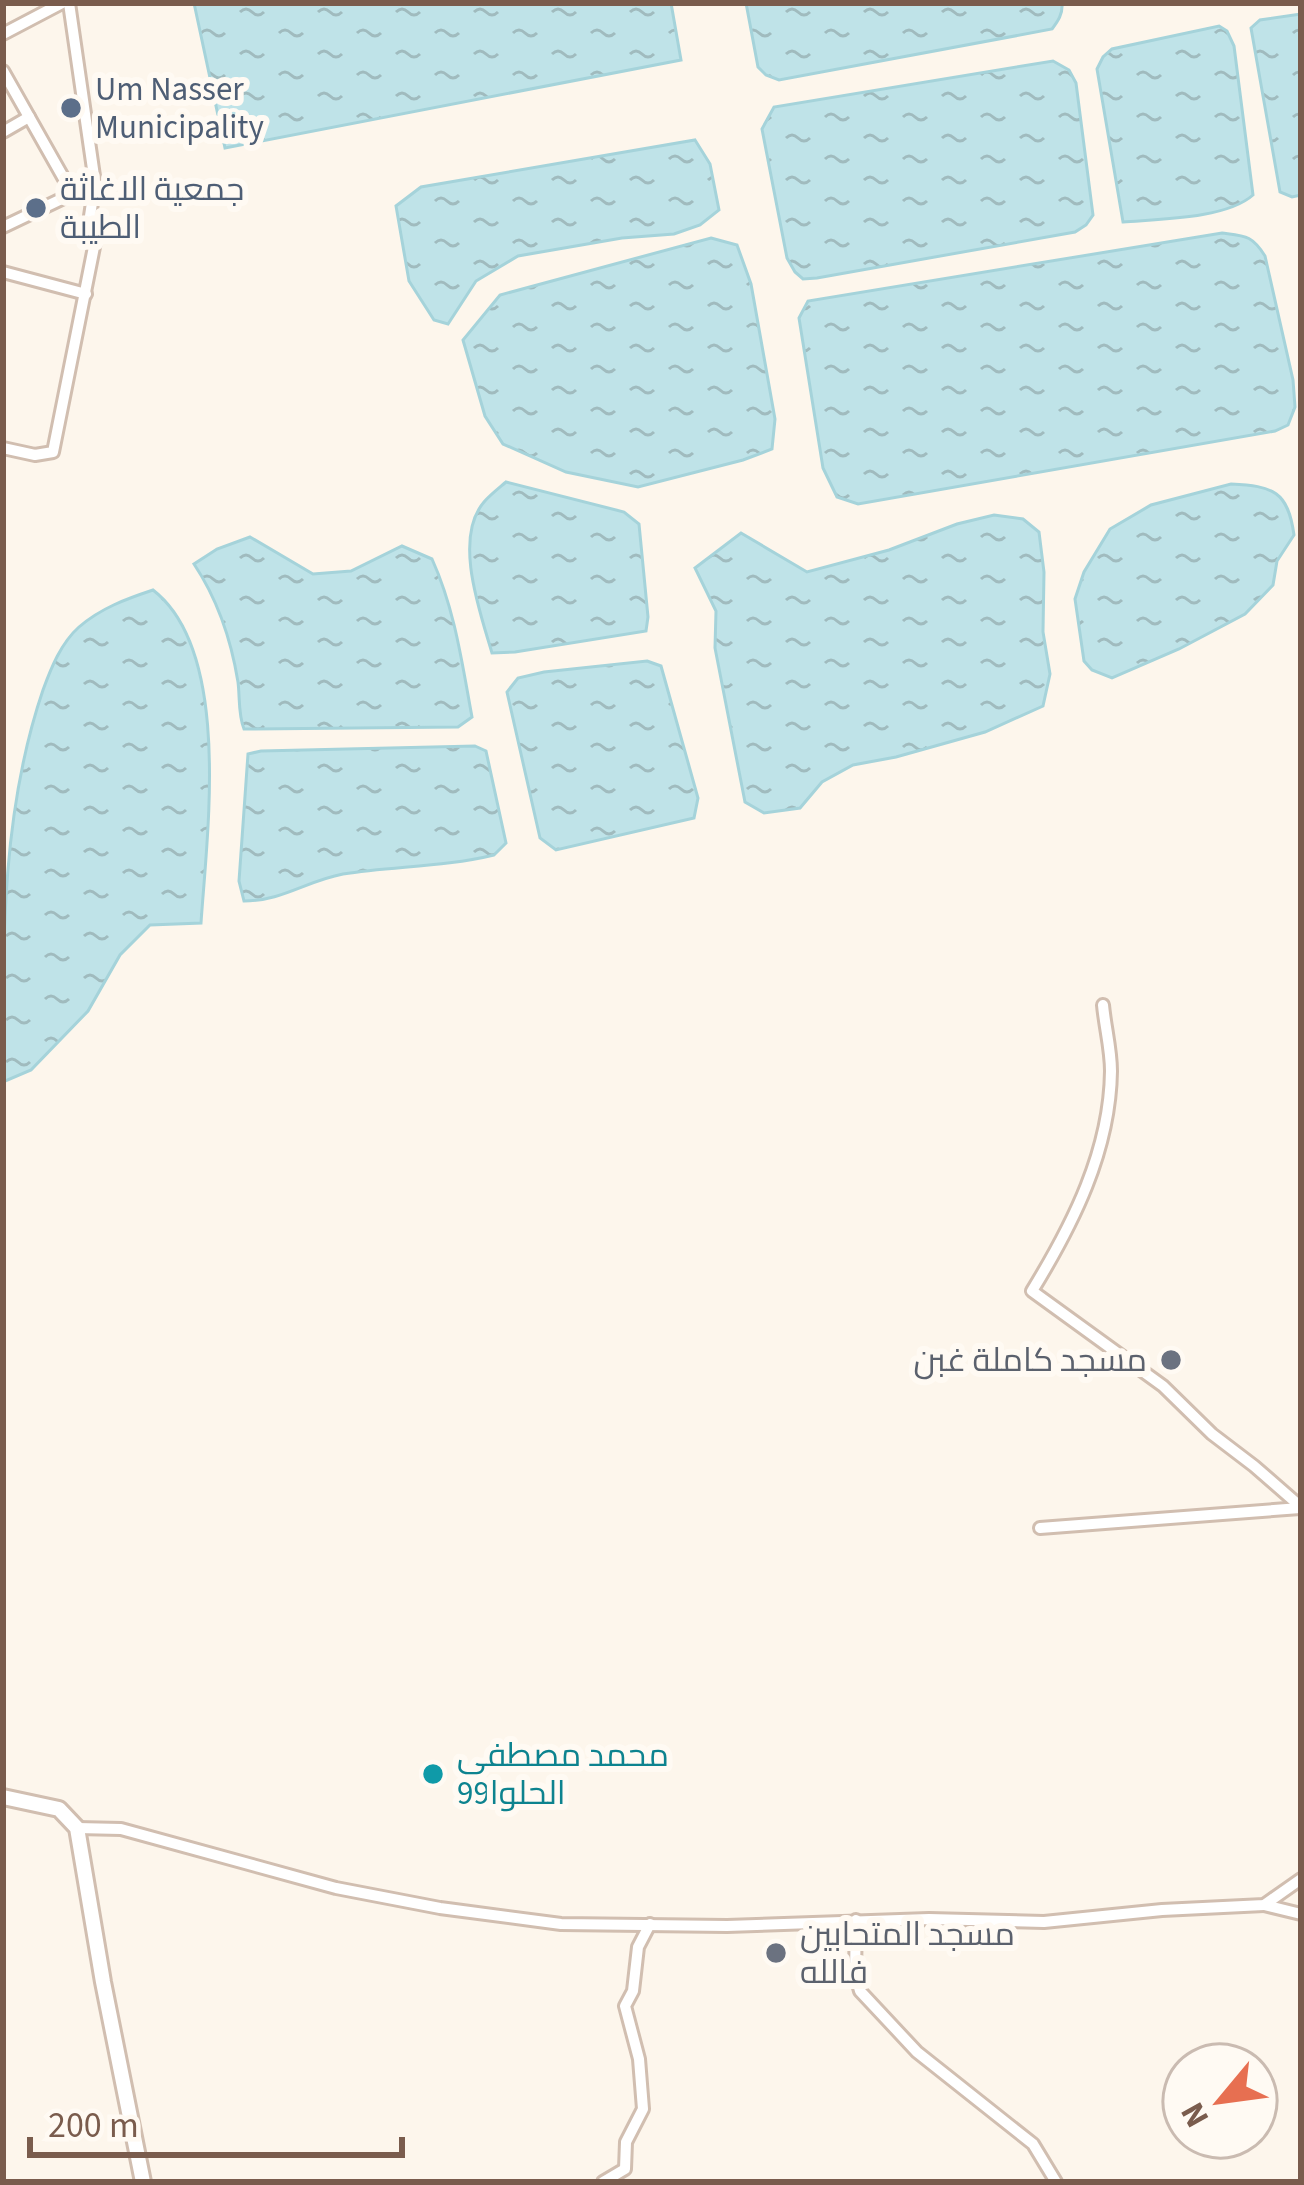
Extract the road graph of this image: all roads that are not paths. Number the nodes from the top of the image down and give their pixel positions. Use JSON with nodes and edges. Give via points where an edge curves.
{"nodes":[{"id":1,"x":65,"y":3,"type":"edge"},
{"id":2,"x":3,"y":34,"type":"edge"},
{"id":3,"x":3,"y":71,"type":"edge"},
{"id":4,"x":29,"y":117,"type":"junction"},
{"id":5,"x":3,"y":131,"type":"edge"},
{"id":6,"x":95,"y":182,"type":"junction"},
{"id":7,"x":72,"y":193,"type":"junction"},
{"id":8,"x":3,"y":227,"type":"edge"},
{"id":9,"x":4,"y":275,"type":"edge"},
{"id":10,"x":86,"y":294,"type":"junction"},
{"id":11,"x":3,"y":448,"type":"edge"},
{"id":12,"x":1103,"y":1005,"type":"dead end"},
{"id":13,"x":1301,"y":1508,"type":"edge"},
{"id":14,"x":1040,"y":1528,"type":"dead end"},
{"id":15,"x":3,"y":1797,"type":"edge"},
{"id":16,"x":77,"y":1828,"type":"junction"},
{"id":17,"x":1301,"y":1880,"type":"edge"},
{"id":18,"x":1264,"y":1905,"type":"junction"},
{"id":19,"x":1301,"y":1914,"type":"edge"},
{"id":20,"x":856,"y":1920,"type":"junction"},
{"id":21,"x":650,"y":1924,"type":"junction"},
{"id":22,"x":142,"y":2182,"type":"edge"},
{"id":23,"x":603,"y":2182,"type":"edge"},
{"id":24,"x":1056,"y":2182,"type":"edge"}],
"edges":[{"from":1,"to":2,"type":"street"},
{"from":1,"to":6,"type":"street"},
{"from":3,"to":4,"type":"street"},
{"from":4,"to":5,"type":"street"},
{"from":4,"to":7,"type":"street"},
{"from":6,"to":7,"type":"street"},
{"from":6,"to":10,"type":"street"},
{"from":7,"to":8,"type":"street"},
{"from":9,"to":10,"type":"street"},
{"from":10,"to":11,"type":"street","via":[[53,452]]},
{"from":12,"to":13,"type":"street","via":[[1111,1069],[1105,1136],[1032,1291],[1163,1386]]},
{"from":13,"to":14,"type":"street"},
{"from":15,"to":16,"type":"street","via":[[59,1809]]},
{"from":16,"to":21,"type":"street","via":[[122,1828],[440,1908],[544,1923]]},
{"from":16,"to":22,"type":"street"},
{"from":17,"to":18,"type":"street"},
{"from":18,"to":19,"type":"street"},
{"from":18,"to":20,"type":"street","via":[[1044,1922]]},
{"from":20,"to":21,"type":"street"},
{"from":20,"to":24,"type":"street","via":[[860,1991],[917,2052],[1034,2144]]},
{"from":21,"to":23,"type":"street","via":[[625,2006],[643,2109],[626,2142],[625,2169]]}]}
